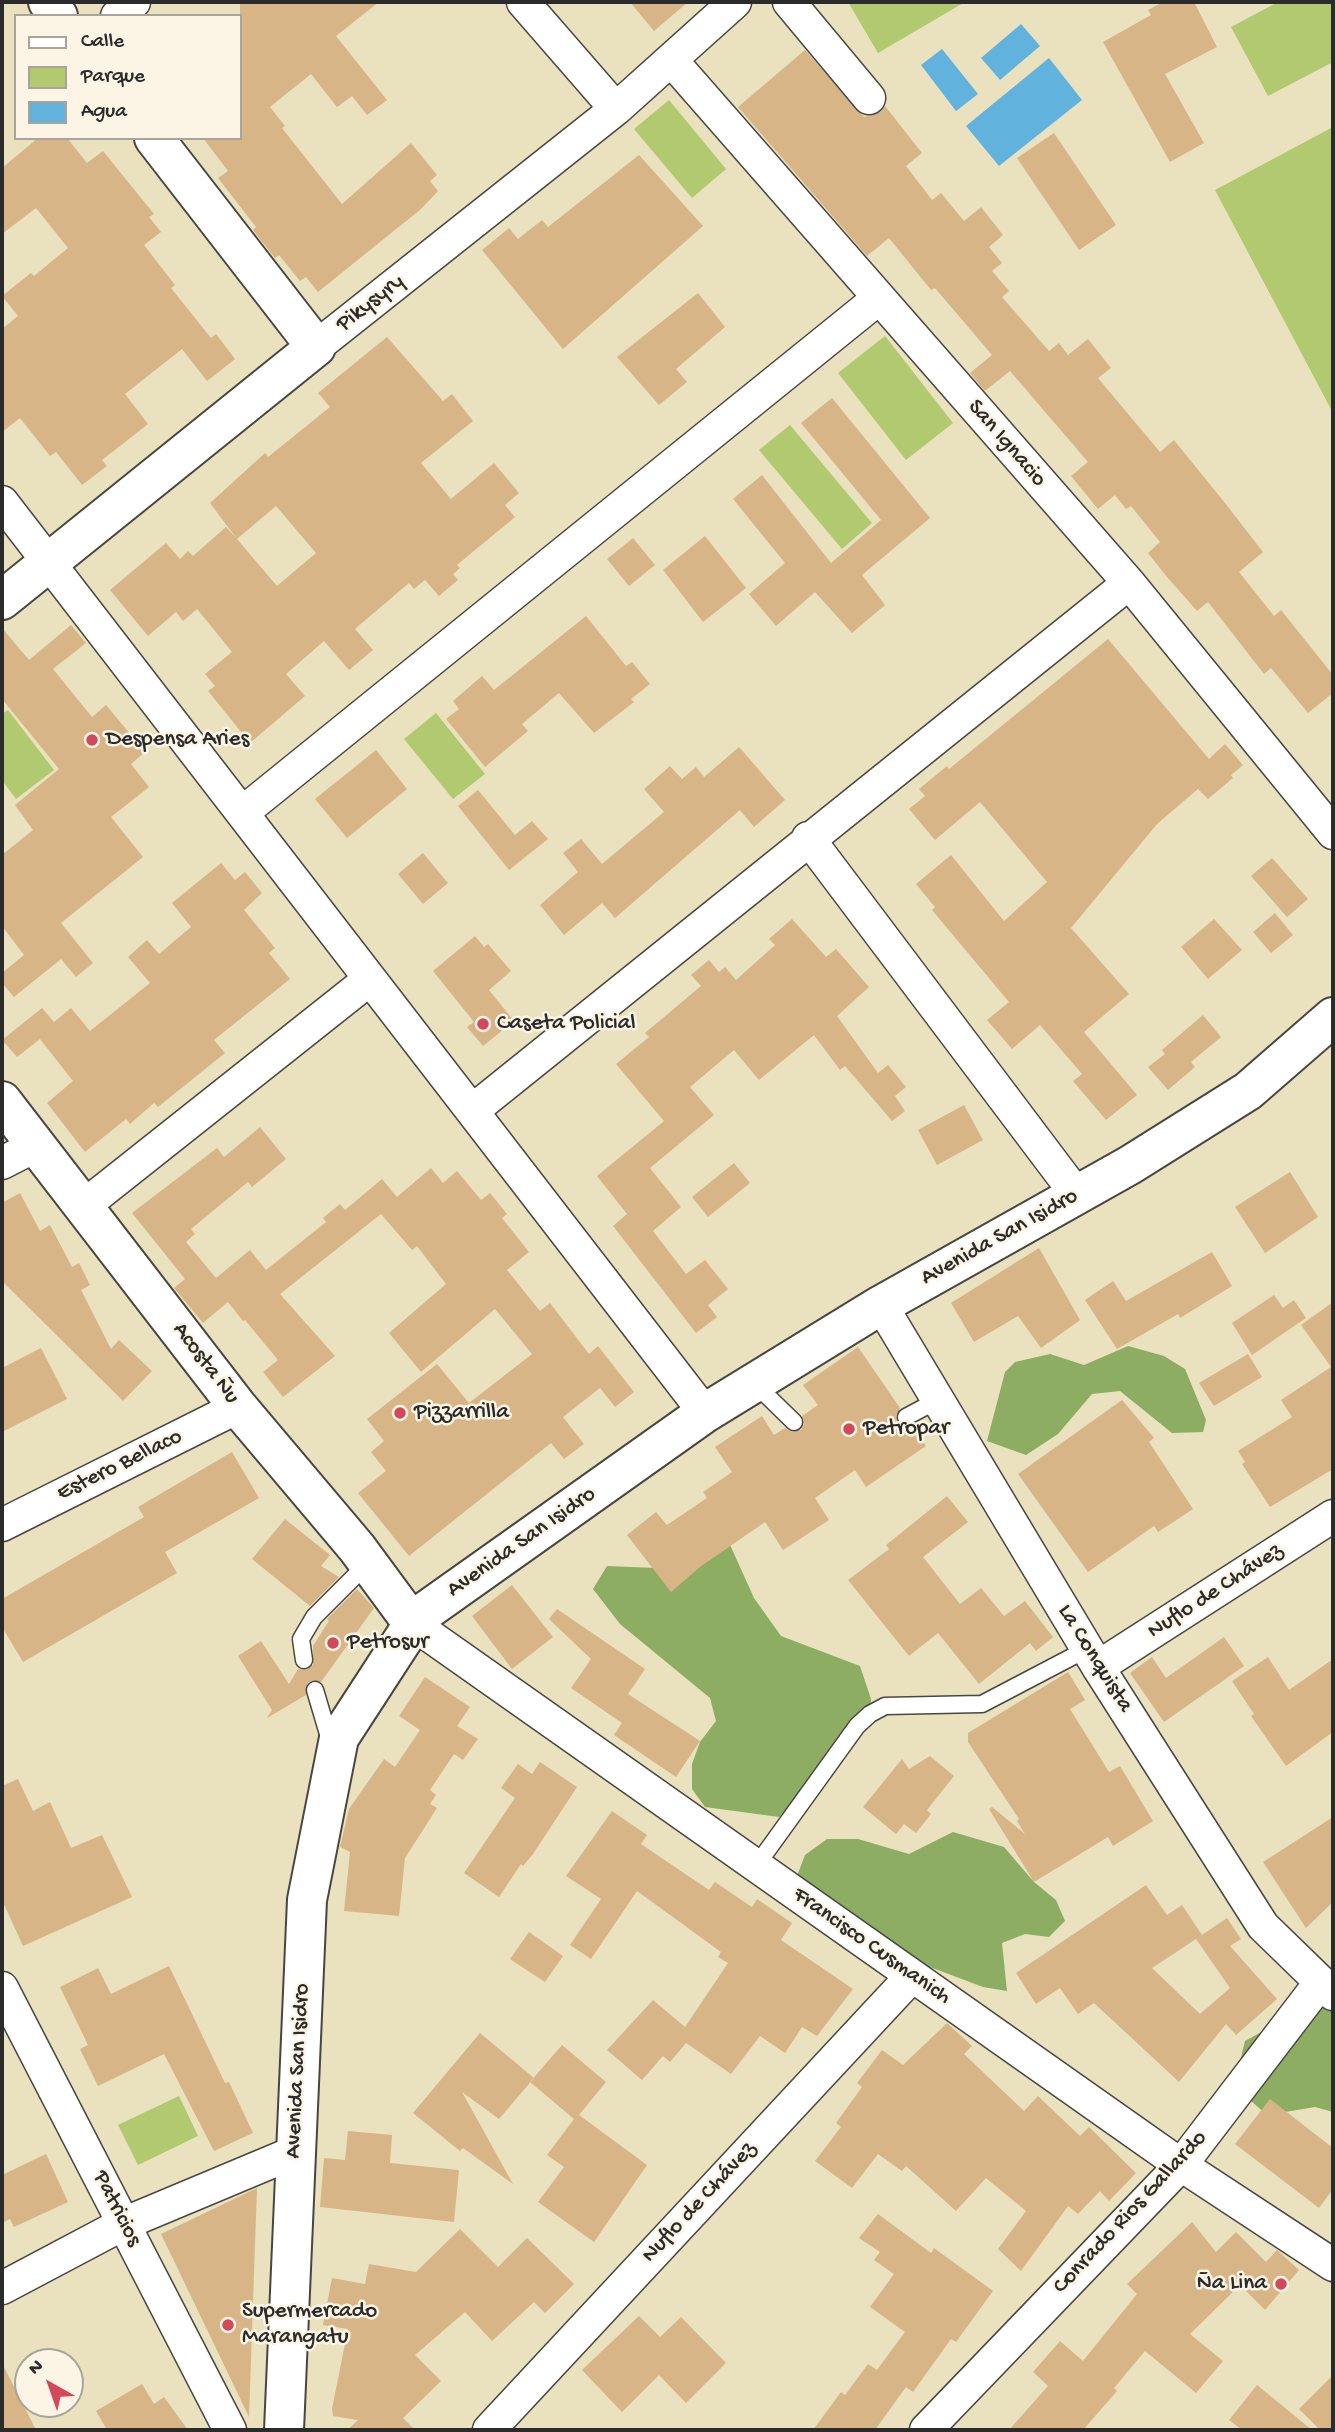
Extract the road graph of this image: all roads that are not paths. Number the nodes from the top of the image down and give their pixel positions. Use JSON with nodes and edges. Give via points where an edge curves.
{"nodes":[{"id":1,"x":135,"y":2,"type":"edge"},
{"id":2,"x":523,"y":2,"type":"edge"},
{"id":3,"x":735,"y":2,"type":"edge"},
{"id":4,"x":789,"y":2,"type":"edge"},
{"id":5,"x":120,"y":14,"type":"edge"},
{"id":6,"x":671,"y":61,"type":"junction"},
{"id":7,"x":869,"y":98,"type":"dead end"},
{"id":8,"x":616,"y":109,"type":"junction"},
{"id":9,"x":156,"y":140,"type":"edge"},
{"id":10,"x":879,"y":298,"type":"junction"},
{"id":11,"x":316,"y":347,"type":"junction"},
{"id":12,"x":2,"y":502,"type":"edge"},
{"id":13,"x":49,"y":563,"type":"junction"},
{"id":14,"x":1129,"y":583,"type":"junction"},
{"id":15,"x":2,"y":600,"type":"edge"},
{"id":16,"x":242,"y":813,"type":"junction"},
{"id":17,"x":1333,"y":833,"type":"edge"},
{"id":18,"x":808,"y":838,"type":"junction"},
{"id":19,"x":370,"y":979,"type":"junction"},
{"id":20,"x":1333,"y":1017,"type":"edge"},
{"id":21,"x":2,"y":1101,"type":"edge"},
{"id":22,"x":472,"y":1111,"type":"junction"},
{"id":23,"x":35,"y":1146,"type":"junction"},
{"id":24,"x":2,"y":1163,"type":"edge"},
{"id":25,"x":1077,"y":1195,"type":"junction"},
{"id":26,"x":85,"y":1205,"type":"junction"},
{"id":27,"x":881,"y":1305,"type":"junction"},
{"id":28,"x":754,"y":1383,"type":"junction"},
{"id":29,"x":938,"y":1400,"type":"junction"},
{"id":30,"x":238,"y":1407,"type":"junction"},
{"id":31,"x":705,"y":1413,"type":"junction"},
{"id":32,"x":906,"y":1417,"type":"dead end"},
{"id":33,"x":794,"y":1422,"type":"dead end"},
{"id":34,"x":1333,"y":1516,"type":"edge"},
{"id":35,"x":2,"y":1525,"type":"edge"},
{"id":36,"x":368,"y":1563,"type":"junction"},
{"id":37,"x":413,"y":1624,"type":"junction"},
{"id":38,"x":1092,"y":1658,"type":"junction"},
{"id":39,"x":304,"y":1660,"type":"dead end"},
{"id":40,"x":315,"y":1690,"type":"dead end"},
{"id":41,"x":335,"y":1758,"type":"junction"},
{"id":42,"x":756,"y":1866,"type":"junction"},
{"id":43,"x":912,"y":1976,"type":"junction"},
{"id":44,"x":2,"y":1988,"type":"edge"},
{"id":45,"x":1327,"y":1989,"type":"edge"},
{"id":46,"x":295,"y":2152,"type":"junction"},
{"id":47,"x":1181,"y":2165,"type":"junction"},
{"id":48,"x":123,"y":2224,"type":"junction"},
{"id":49,"x":1333,"y":2264,"type":"edge"},
{"id":50,"x":2,"y":2288,"type":"edge"},
{"id":51,"x":230,"y":2430,"type":"edge"},
{"id":52,"x":284,"y":2430,"type":"edge"},
{"id":53,"x":489,"y":2430,"type":"edge"},
{"id":54,"x":926,"y":2430,"type":"edge"}],
"edges":[{"from":1,"to":5,"type":"street"},
{"from":2,"to":8,"type":"street"},
{"from":3,"to":6,"type":"street","name":"Pikysyry"},
{"from":4,"to":7,"type":"street"},
{"from":6,"to":8,"type":"street","name":"Pikysyry"},
{"from":6,"to":10,"type":"street","name":"San Ignacio"},
{"from":8,"to":11,"type":"street","name":"Pikysyry"},
{"from":9,"to":11,"type":"main road"},
{"from":10,"to":14,"type":"street","name":"San Ignacio"},
{"from":10,"to":16,"type":"street"},
{"from":11,"to":13,"type":"main road","name":"Pikysyry"},
{"from":12,"to":13,"type":"street"},
{"from":13,"to":15,"type":"main road","name":"Pikysyry"},
{"from":13,"to":16,"type":"street"},
{"from":14,"to":17,"type":"street","name":"San Ignacio"},
{"from":14,"to":18,"type":"street"},
{"from":16,"to":19,"type":"street"},
{"from":18,"to":22,"type":"street"},
{"from":18,"to":25,"type":"street"},
{"from":19,"to":22,"type":"street"},
{"from":19,"to":26,"type":"street"},
{"from":20,"to":25,"type":"main road","name":"Avenida San Isidro","via":[[1248,1091]]},
{"from":21,"to":23,"type":"main road","name":"Acosta Ñu"},
{"from":22,"to":31,"type":"street"},
{"from":23,"to":24,"type":"street"},
{"from":23,"to":26,"type":"main road","name":"Acosta Ñu"},
{"from":25,"to":27,"type":"main road","name":"Avenida San Isidro"},
{"from":26,"to":30,"type":"main road","name":"Acosta Ñu"},
{"from":27,"to":28,"type":"main road","name":"Avenida San Isidro"},
{"from":27,"to":29,"type":"street","name":"La Conquista"},
{"from":28,"to":31,"type":"main road","name":"Avenida San Isidro"},
{"from":28,"to":33,"type":"lane"},
{"from":29,"to":32,"type":"lane"},
{"from":29,"to":38,"type":"street","name":"La Conquista"},
{"from":30,"to":35,"type":"street","name":"Estero Bellaco"},
{"from":30,"to":36,"type":"main road","name":"Acosta Ñu"},
{"from":31,"to":37,"type":"main road","name":"Avenida San Isidro","via":[[423,1612]]},
{"from":34,"to":38,"type":"street","name":"Nuflo de Chávez"},
{"from":36,"to":37,"type":"main road","name":"Acosta Ñu"},
{"from":36,"to":39,"type":"lane","via":[[314,1617],[301,1639]]},
{"from":37,"to":41,"type":"main road","name":"Avenida San Isidro","via":[[339,1738]]},
{"from":37,"to":42,"type":"street","name":"Francisco Cusmanich"},
{"from":38,"to":42,"type":"lane","via":[[982,1704],[885,1706],[870,1714]]},
{"from":38,"to":45,"type":"street","name":"La Conquista","via":[[1263,1926]]},
{"from":40,"to":41,"type":"lane"},
{"from":41,"to":46,"type":"main road","name":"Avenida San Isidro","via":[[307,1900]]},
{"from":42,"to":43,"type":"street","name":"Francisco Cusmanich"},
{"from":43,"to":47,"type":"street","name":"Francisco Cusmanich"},
{"from":43,"to":53,"type":"street","name":"Nuflo de Chávez"},
{"from":44,"to":48,"type":"street","name":"Patricios"},
{"from":45,"to":47,"type":"street","name":"Conrado Rios Gallardo"},
{"from":46,"to":48,"type":"street"},
{"from":46,"to":52,"type":"main road","name":"Avenida San Isidro"},
{"from":47,"to":49,"type":"street","name":"Francisco Cusmanich"},
{"from":47,"to":54,"type":"street","name":"Conrado Rios Gallardo"},
{"from":48,"to":50,"type":"street"},
{"from":48,"to":51,"type":"street","name":"Patricios"}]}
